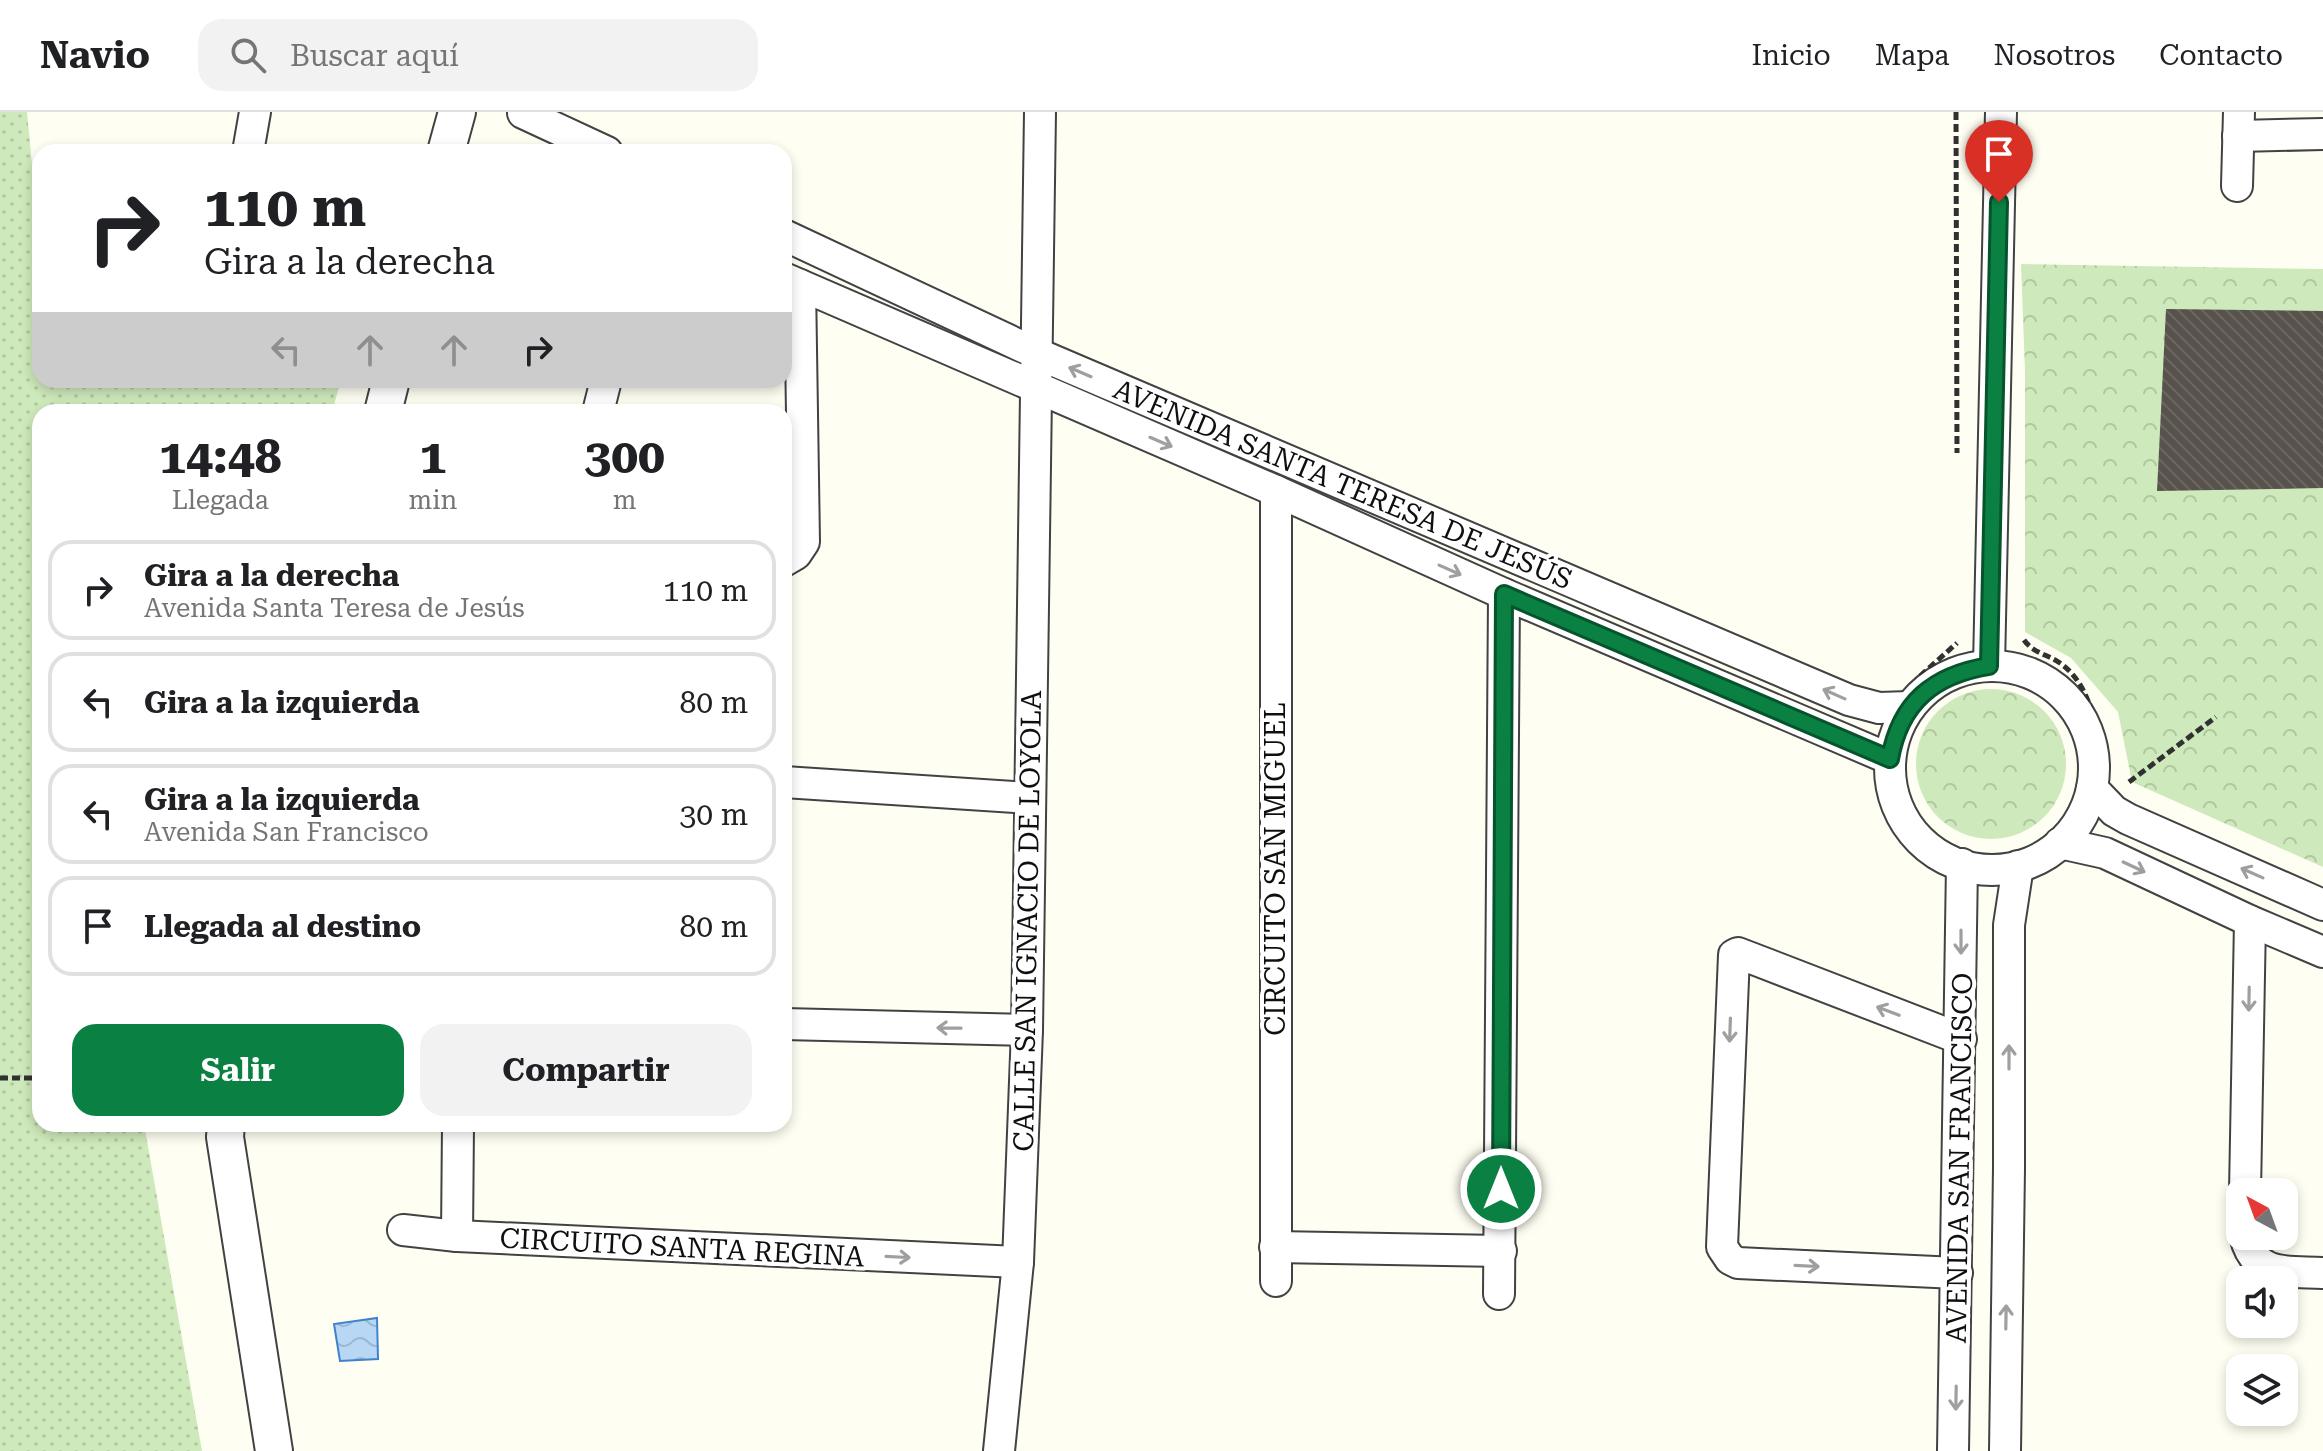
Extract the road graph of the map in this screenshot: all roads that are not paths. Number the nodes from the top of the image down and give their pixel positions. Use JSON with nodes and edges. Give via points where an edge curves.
{"nodes":[{"id":1,"x":255,"y":112,"type":"edge"},
{"id":2,"x":457,"y":112,"type":"edge"},
{"id":3,"x":1040,"y":112,"type":"edge"},
{"id":4,"x":2001,"y":112,"type":"edge"},
{"id":5,"x":523,"y":113,"type":"edge"},
{"id":6,"x":2239,"y":124,"type":"edge"},
{"id":7,"x":2323,"y":134,"type":"edge"},
{"id":8,"x":249,"y":144,"type":"edge"},
{"id":9,"x":448,"y":144,"type":"edge"},
{"id":10,"x":590,"y":144,"type":"edge"},
{"id":11,"x":2237,"y":186,"type":"dead end"},
{"id":12,"x":792,"y":239,"type":"edge"},
{"id":13,"x":792,"y":282,"type":"edge"},
{"id":14,"x":1038,"y":354,"type":"junction"},
{"id":15,"x":1038,"y":389,"type":"junction"},
{"id":16,"x":1276,"y":491,"type":"junction"},
{"id":17,"x":1411,"y":513,"type":"junction"},
{"id":18,"x":1396,"y":546,"type":"junction"},
{"id":19,"x":792,"y":556,"type":"edge"},
{"id":20,"x":1504,"y":594,"type":"junction"},
{"id":21,"x":1673,"y":624,"type":"junction"},
{"id":22,"x":1660,"y":659,"type":"junction"},
{"id":23,"x":1989,"y":666,"type":"junction"},
{"id":24,"x":1911,"y":693,"type":"junction"},
{"id":25,"x":1890,"y":759,"type":"junction"},
{"id":26,"x":2105,"y":780,"type":"junction"},
{"id":27,"x":792,"y":783,"type":"edge"},
{"id":28,"x":1029,"y":798,"type":"junction"},
{"id":29,"x":2060,"y":843,"type":"junction"},
{"id":30,"x":1962,"y":864,"type":"junction"},
{"id":31,"x":2018,"y":866,"type":"junction"},
{"id":32,"x":2323,"y":905,"type":"edge"},
{"id":33,"x":2250,"y":921,"type":"junction"},
{"id":34,"x":2323,"y":952,"type":"edge"},
{"id":35,"x":792,"y":1024,"type":"edge"},
{"id":36,"x":1027,"y":1030,"type":"junction"},
{"id":37,"x":1961,"y":1039,"type":"junction"},
{"id":38,"x":225,"y":1132,"type":"edge"},
{"id":39,"x":458,"y":1132,"type":"edge"},
{"id":40,"x":2009,"y":1168,"type":"junction"},
{"id":41,"x":1958,"y":1169,"type":"junction"},
{"id":42,"x":2245,"y":1178,"type":"edge"},
{"id":43,"x":403,"y":1230,"type":"dead end"},
{"id":44,"x":457,"y":1236,"type":"junction"},
{"id":45,"x":1275,"y":1247,"type":"junction"},
{"id":46,"x":2249,"y":1250,"type":"edge"},
{"id":47,"x":1501,"y":1251,"type":"junction"},
{"id":48,"x":1018,"y":1262,"type":"junction"},
{"id":49,"x":1957,"y":1273,"type":"junction"},
{"id":50,"x":2323,"y":1273,"type":"edge"},
{"id":51,"x":1276,"y":1281,"type":"dead end"},
{"id":52,"x":1499,"y":1294,"type":"dead end"},
{"id":53,"x":274,"y":1451,"type":"edge"},
{"id":54,"x":999,"y":1451,"type":"edge"},
{"id":55,"x":1953,"y":1451,"type":"edge"},
{"id":56,"x":2005,"y":1451,"type":"edge"}],
"edges":[{"from":1,"to":8,"type":"street"},
{"from":2,"to":9,"type":"street"},
{"from":3,"to":14,"type":"street","name":"CALLE SAN IGNACIO DE LOYOLA"},
{"from":4,"to":23,"type":"street"},
{"from":5,"to":10,"type":"street"},
{"from":6,"to":7,"type":"street"},
{"from":6,"to":11,"type":"street"},
{"from":12,"to":14,"type":"street","name":"AVENIDA SANTA TERESA DE JESÚS"},
{"from":13,"to":15,"type":"street","name":"AVENIDA SANTA TERESA DE JESÚS"},
{"from":13,"to":19,"type":"street","via":[[804,542]]},
{"from":14,"to":15,"type":"street","name":"CALLE SAN IGNACIO DE LOYOLA"},
{"from":17,"to":14,"type":"street","name":"AVENIDA SANTA TERESA DE JESÚS","one_way":true},
{"from":15,"to":16,"type":"street","name":"AVENIDA SANTA TERESA DE JESÚS","one_way":true},
{"from":15,"to":28,"type":"street","name":"CALLE SAN IGNACIO DE LOYOLA"},
{"from":16,"to":18,"type":"street","name":"AVENIDA SANTA TERESA DE JESÚS"},
{"from":16,"to":45,"type":"street","name":"CIRCUITO SAN MIGUEL"},
{"from":17,"to":18,"type":"street"},
{"from":17,"to":21,"type":"street","name":"AVENIDA SANTA TERESA DE JESÚS"},
{"from":18,"to":20,"type":"street","name":"AVENIDA SANTA TERESA DE JESÚS","one_way":true},
{"from":20,"to":22,"type":"street","name":"AVENIDA SANTA TERESA DE JESÚS"},
{"from":20,"to":47,"type":"street"},
{"from":21,"to":22,"type":"street"},
{"from":24,"to":21,"type":"street","name":"AVENIDA SANTA TERESA DE JESÚS","one_way":true,"via":[[1879,708],[1849,700]]},
{"from":22,"to":25,"type":"street","name":"AVENIDA SANTA TERESA DE JESÚS"},
{"from":23,"to":24,"type":"street","via":[[1962,670]]},
{"from":23,"to":26,"type":"street","via":[[2034,675],[2070,702],[2083,721],[2094,765]]},
{"from":24,"to":25,"type":"street"},
{"from":25,"to":30,"type":"street","via":[[1891,788],[1901,817],[1942,858]]},
{"from":26,"to":29,"type":"street"},
{"from":32,"to":26,"type":"street","one_way":true,"via":[[2128,819],[2102,801]]},
{"from":27,"to":28,"type":"street"},
{"from":28,"to":36,"type":"street","name":"CALLE SAN IGNACIO DE LOYOLA"},
{"from":29,"to":31,"type":"street"},
{"from":29,"to":33,"type":"street","one_way":true,"via":[[2105,853]]},
{"from":30,"to":31,"type":"street","via":[[1994,870]]},
{"from":30,"to":37,"type":"street","name":"AVENIDA SAN FRANCISCO","one_way":true},
{"from":40,"to":31,"type":"street","name":"AVENIDA SAN FRANCISCO","one_way":true,"via":[[2009,925]]},
{"from":33,"to":34,"type":"street"},
{"from":33,"to":42,"type":"street","one_way":true},
{"from":36,"to":35,"type":"street","one_way":true},
{"from":36,"to":48,"type":"street","name":"CALLE SAN IGNACIO DE LOYOLA"},
{"from":37,"to":41,"type":"street","name":"AVENIDA SAN FRANCISCO"},
{"from":37,"to":49,"type":"street","one_way":true,"via":[[1734,955],[1724,1253],[1738,1263]]},
{"from":38,"to":53,"type":"street"},
{"from":39,"to":44,"type":"street"},
{"from":40,"to":41,"type":"street"},
{"from":56,"to":40,"type":"street","name":"AVENIDA SAN FRANCISCO","one_way":true},
{"from":41,"to":49,"type":"street","name":"AVENIDA SAN FRANCISCO"},
{"from":43,"to":44,"type":"street","name":"CIRCUITO SANTA REGINA"},
{"from":44,"to":48,"type":"street","name":"CIRCUITO SANTA REGINA","one_way":true},
{"from":45,"to":47,"type":"street"},
{"from":45,"to":51,"type":"street","name":"CIRCUITO SAN MIGUEL"},
{"from":46,"to":50,"type":"street","via":[[2267,1268]]},
{"from":47,"to":52,"type":"street"},
{"from":48,"to":54,"type":"street","name":"CALLE SAN IGNACIO DE LOYOLA"},
{"from":49,"to":55,"type":"street","name":"AVENIDA SAN FRANCISCO","one_way":true}]}
